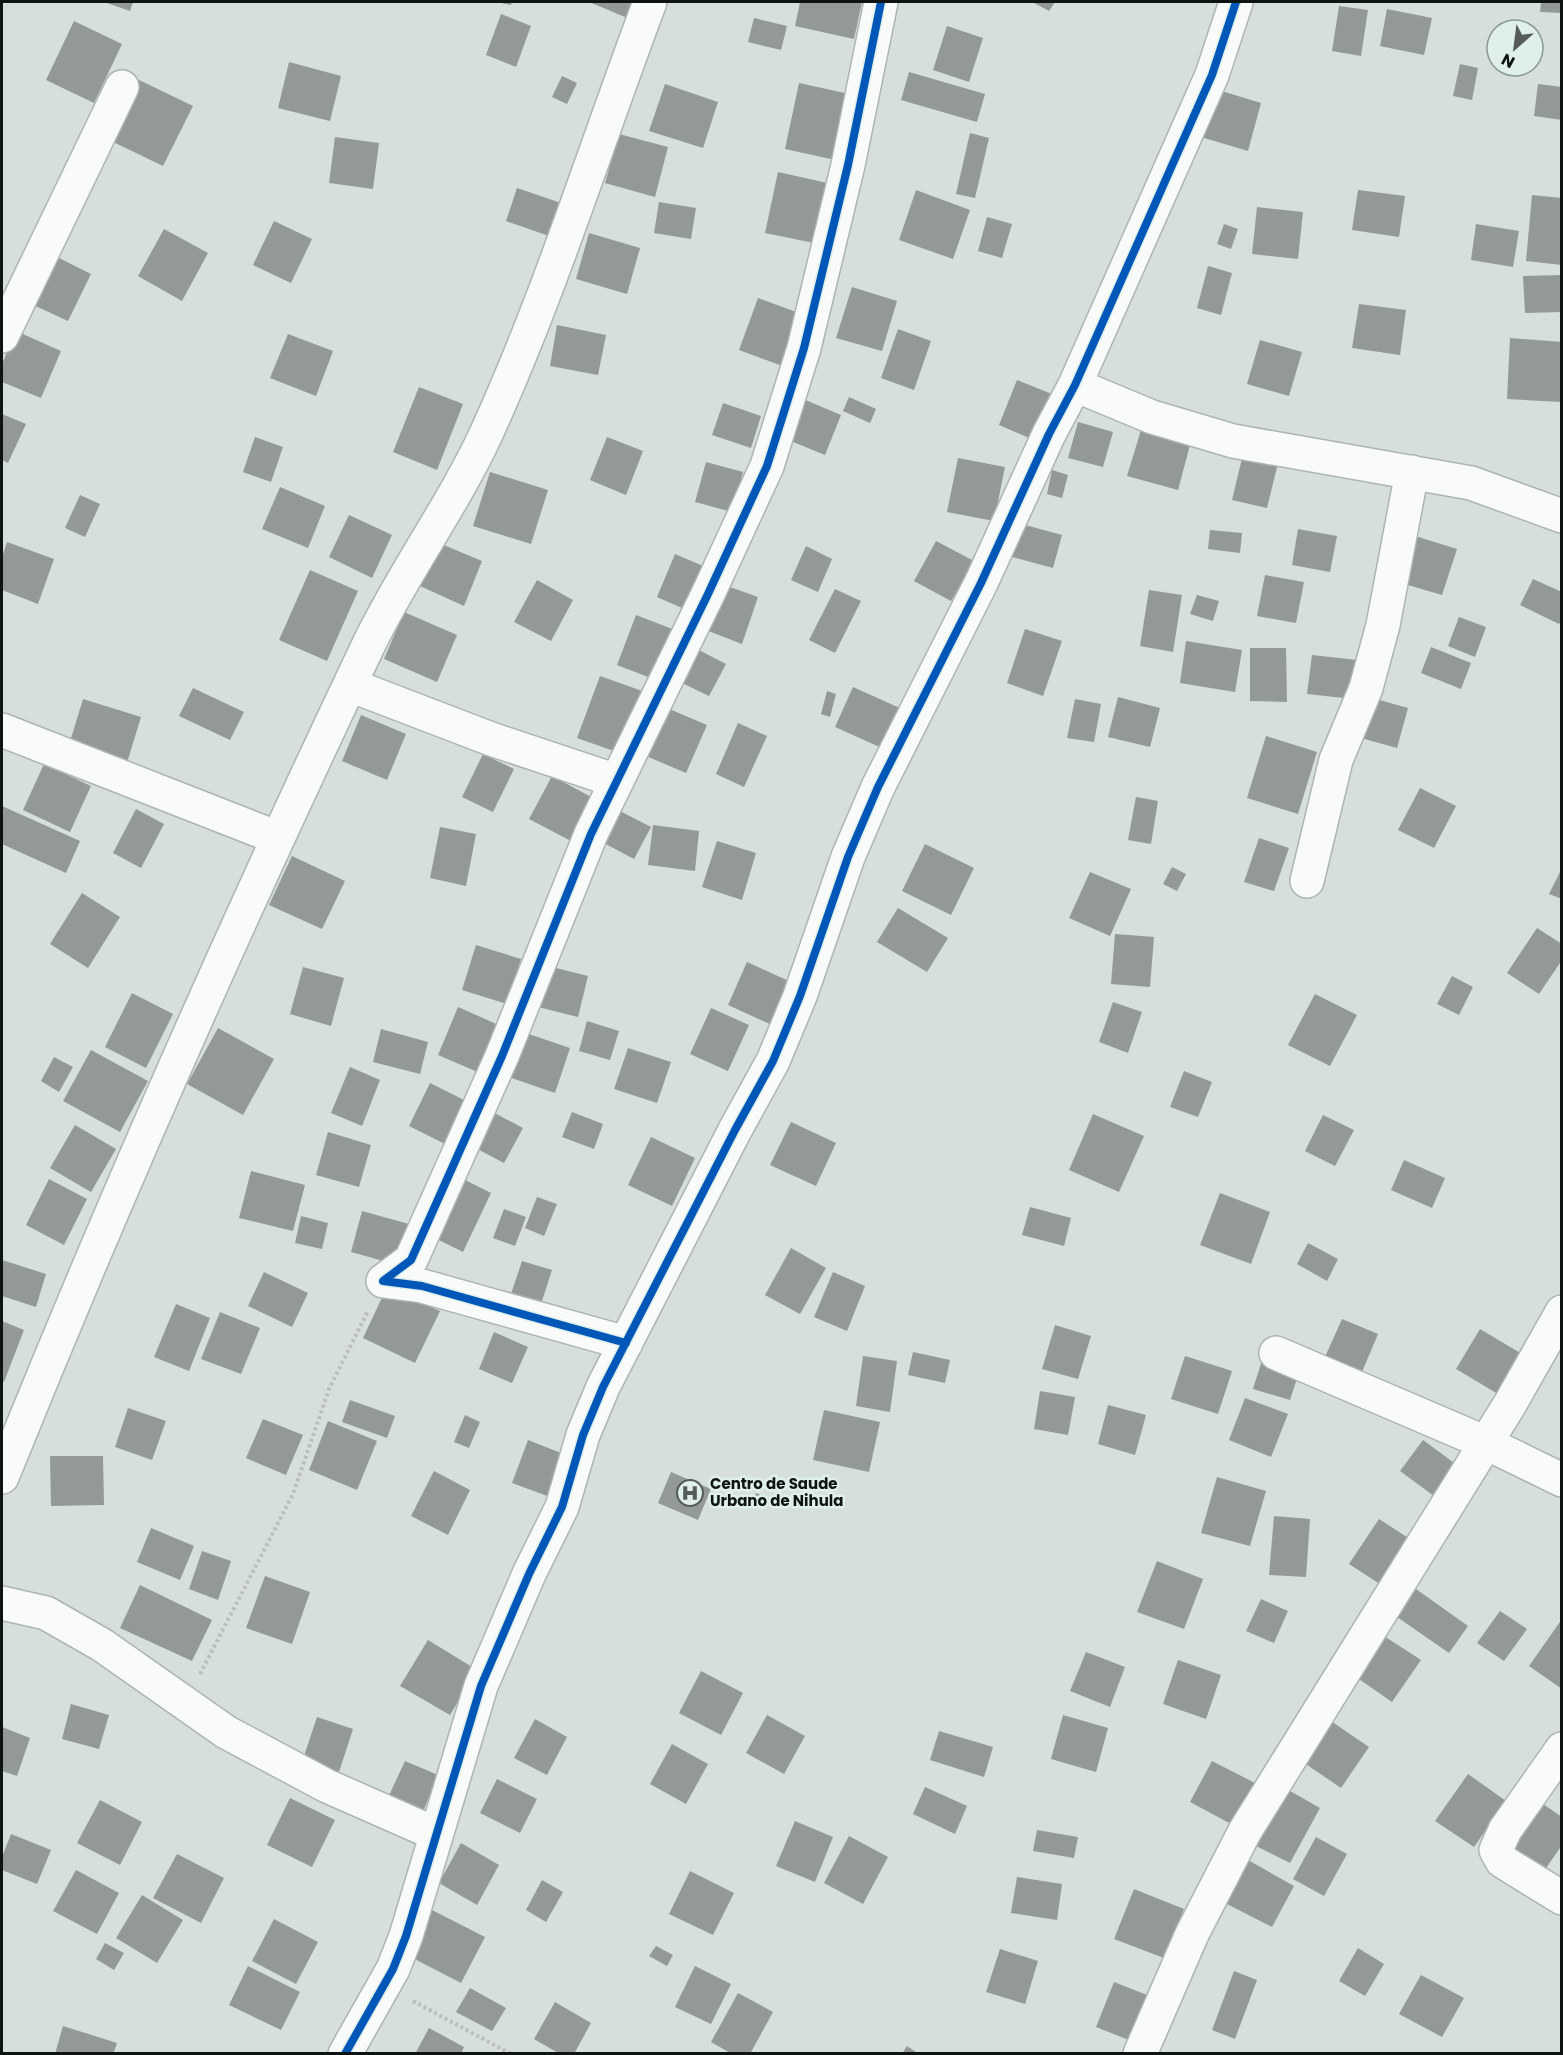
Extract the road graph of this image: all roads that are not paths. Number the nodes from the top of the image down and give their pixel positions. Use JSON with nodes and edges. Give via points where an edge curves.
{"nodes":[{"id":1,"x":650,"y":2,"type":"edge"},
{"id":2,"x":881,"y":2,"type":"edge"},
{"id":3,"x":1236,"y":2,"type":"edge"},
{"id":4,"x":122,"y":87,"type":"dead end"},
{"id":5,"x":2,"y":336,"type":"edge"},
{"id":6,"x":1075,"y":385,"type":"junction"},
{"id":7,"x":1413,"y":472,"type":"junction"},
{"id":8,"x":1562,"y":516,"type":"edge"},
{"id":9,"x":350,"y":685,"type":"junction"},
{"id":10,"x":2,"y":730,"type":"edge"},
{"id":11,"x":617,"y":781,"type":"junction"},
{"id":12,"x":278,"y":838,"type":"junction"},
{"id":13,"x":1307,"y":881,"type":"dead end"},
{"id":14,"x":1562,"y":1312,"type":"edge"},
{"id":15,"x":626,"y":1343,"type":"junction"},
{"id":16,"x":1276,"y":1353,"type":"dead end"},
{"id":17,"x":1486,"y":1443,"type":"junction"},
{"id":18,"x":2,"y":1477,"type":"edge"},
{"id":19,"x":1562,"y":1480,"type":"edge"},
{"id":20,"x":2,"y":1603,"type":"edge"},
{"id":21,"x":1562,"y":1749,"type":"edge"},
{"id":22,"x":436,"y":1834,"type":"junction"},
{"id":23,"x":1562,"y":1898,"type":"edge"},
{"id":24,"x":345,"y":2054,"type":"edge"},
{"id":25,"x":1140,"y":2054,"type":"edge"}],
"edges":[{"from":1,"to":9,"type":"street","via":[[531,327],[484,437]]},
{"from":2,"to":11,"type":"street","via":[[848,165],[804,348],[767,466]]},
{"from":3,"to":6,"type":"street","via":[[1212,75]]},
{"from":4,"to":5,"type":"street"},
{"from":6,"to":7,"type":"street","via":[[1152,417],[1233,441]]},
{"from":6,"to":15,"type":"street","via":[[878,787],[773,1061]]},
{"from":7,"to":8,"type":"street","via":[[1471,483]]},
{"from":7,"to":13,"type":"street","via":[[1383,625],[1366,688],[1336,760]]},
{"from":9,"to":11,"type":"street"},
{"from":9,"to":12,"type":"street"},
{"from":10,"to":12,"type":"street"},
{"from":11,"to":15,"type":"street","via":[[591,834],[502,1056],[411,1260],[383,1281],[422,1286]]},
{"from":12,"to":18,"type":"street","via":[[59,1335]]},
{"from":14,"to":17,"type":"street"},
{"from":15,"to":22,"type":"street","via":[[583,1435],[562,1508],[481,1686]]},
{"from":16,"to":17,"type":"street"},
{"from":17,"to":19,"type":"street"},
{"from":17,"to":25,"type":"street","via":[[1245,1831],[1192,1934]]},
{"from":20,"to":22,"type":"street","via":[[46,1613],[102,1645],[226,1732],[327,1786]]},
{"from":21,"to":23,"type":"street","via":[[1496,1850],[1502,1861]]},
{"from":22,"to":24,"type":"street","via":[[406,1936]]}]}
